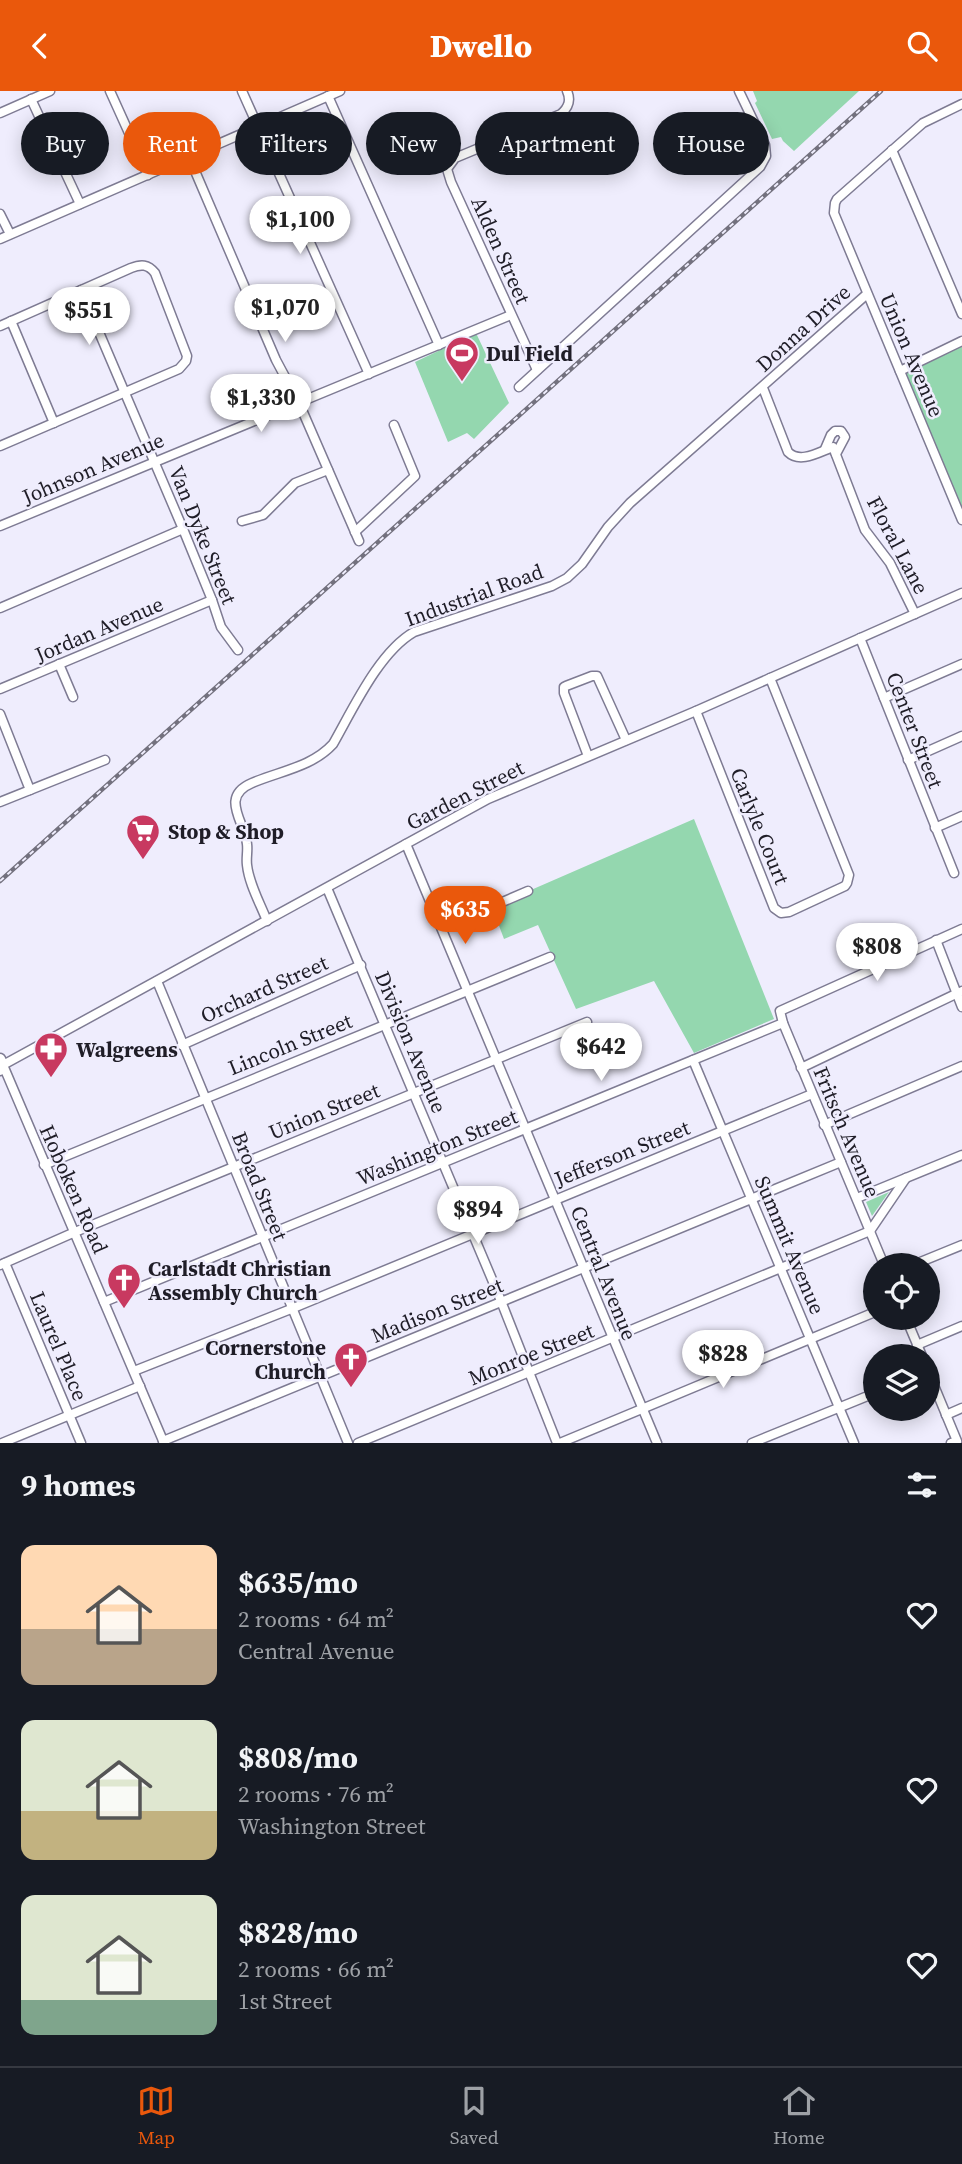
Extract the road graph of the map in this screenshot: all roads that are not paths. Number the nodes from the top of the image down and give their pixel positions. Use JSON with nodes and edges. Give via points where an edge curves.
{"nodes":[{"id":1,"x":50,"y":91,"type":"edge"},
{"id":2,"x":110,"y":91,"type":"edge"},
{"id":3,"x":242,"y":91,"type":"edge"},
{"id":4,"x":340,"y":91,"type":"edge"},
{"id":5,"x":567,"y":91,"type":"edge"},
{"id":6,"x":739,"y":91,"type":"edge"},
{"id":7,"x":328,"y":96,"type":"junction"},
{"id":8,"x":31,"y":99,"type":"junction"},
{"id":9,"x":961,"y":107,"type":"edge"},
{"id":10,"x":251,"y":112,"type":"edge"},
{"id":11,"x":292,"y":112,"type":"edge"},
{"id":12,"x":0,"y":113,"type":"edge"},
{"id":13,"x":123,"y":120,"type":"edge"},
{"id":14,"x":892,"y":150,"type":"junction"},
{"id":15,"x":148,"y":175,"type":"edge"},
{"id":16,"x":198,"y":175,"type":"edge"},
{"id":17,"x":280,"y":175,"type":"edge"},
{"id":18,"x":80,"y":204,"type":"junction"},
{"id":19,"x":0,"y":214,"type":"edge"},
{"id":20,"x":10,"y":235,"type":"junction"},
{"id":21,"x":0,"y":239,"type":"edge"},
{"id":22,"x":81,"y":290,"type":"junction"},
{"id":23,"x":867,"y":294,"type":"junction"},
{"id":24,"x":962,"y":314,"type":"edge"},
{"id":25,"x":511,"y":315,"type":"junction"},
{"id":26,"x":11,"y":321,"type":"junction"},
{"id":27,"x":0,"y":326,"type":"edge"},
{"id":28,"x":962,"y":341,"type":"edge"},
{"id":29,"x":439,"y":345,"type":"junction"},
{"id":30,"x":537,"y":370,"type":"junction"},
{"id":31,"x":900,"y":370,"type":"junction"},
{"id":32,"x":369,"y":374,"type":"junction"},
{"id":33,"x":519,"y":387,"type":"dead end"},
{"id":34,"x":762,"y":388,"type":"junction"},
{"id":35,"x":124,"y":393,"type":"junction"},
{"id":36,"x":299,"y":403,"type":"junction"},
{"id":37,"x":54,"y":423,"type":"junction"},
{"id":38,"x":394,"y":425,"type":"dead end"},
{"id":39,"x":0,"y":446,"type":"edge"},
{"id":40,"x":825,"y":449,"type":"junction"},
{"id":41,"x":836,"y":454,"type":"junction"},
{"id":42,"x":154,"y":461,"type":"junction"},
{"id":43,"x":328,"y":470,"type":"junction"},
{"id":44,"x":962,"y":520,"type":"edge"},
{"id":45,"x":242,"y":521,"type":"dead end"},
{"id":46,"x":0,"y":526,"type":"edge"},
{"id":47,"x":183,"y":529,"type":"junction"},
{"id":48,"x":355,"y":532,"type":"junction"},
{"id":49,"x":359,"y":541,"type":"dead end"},
{"id":50,"x":962,"y":593,"type":"edge"},
{"id":51,"x":212,"y":600,"type":"junction"},
{"id":52,"x":0,"y":608,"type":"edge"},
{"id":53,"x":915,"y":614,"type":"junction"},
{"id":54,"x":860,"y":638,"type":"junction"},
{"id":55,"x":238,"y":650,"type":"dead end"},
{"id":56,"x":60,"y":664,"type":"junction"},
{"id":57,"x":962,"y":664,"type":"edge"},
{"id":58,"x":770,"y":678,"type":"junction"},
{"id":59,"x":0,"y":689,"type":"edge"},
{"id":60,"x":73,"y":697,"type":"dead end"},
{"id":61,"x":884,"y":698,"type":"junction"},
{"id":62,"x":695,"y":711,"type":"junction"},
{"id":63,"x":0,"y":714,"type":"edge"},
{"id":64,"x":962,"y":736,"type":"edge"},
{"id":65,"x":626,"y":740,"type":"junction"},
{"id":66,"x":588,"y":756,"type":"junction"},
{"id":67,"x":106,"y":760,"type":"dead end"},
{"id":68,"x":908,"y":760,"type":"junction"},
{"id":69,"x":30,"y":790,"type":"junction"},
{"id":70,"x":0,"y":802,"type":"edge"},
{"id":71,"x":962,"y":816,"type":"edge"},
{"id":72,"x":935,"y":828,"type":"junction"},
{"id":73,"x":406,"y":844,"type":"junction"},
{"id":74,"x":954,"y":873,"type":"dead end"},
{"id":75,"x":327,"y":888,"type":"junction"},
{"id":76,"x":528,"y":891,"type":"dead end"},
{"id":77,"x":267,"y":921,"type":"junction"},
{"id":78,"x":442,"y":928,"type":"junction"},
{"id":79,"x":962,"y":929,"type":"edge"},
{"id":80,"x":936,"y":940,"type":"junction"},
{"id":81,"x":550,"y":957,"type":"dead end"},
{"id":82,"x":361,"y":965,"type":"junction"},
{"id":83,"x":157,"y":981,"type":"junction"},
{"id":84,"x":468,"y":991,"type":"junction"},
{"id":85,"x":959,"y":992,"type":"edge"},
{"id":86,"x":962,"y":1007,"type":"edge"},
{"id":87,"x":587,"y":1022,"type":"dead end"},
{"id":88,"x":783,"y":1023,"type":"junction"},
{"id":89,"x":386,"y":1024,"type":"junction"},
{"id":90,"x":182,"y":1045,"type":"junction"},
{"id":91,"x":497,"y":1060,"type":"junction"},
{"id":92,"x":694,"y":1060,"type":"junction"},
{"id":93,"x":1,"y":1065,"type":"edge"},
{"id":94,"x":962,"y":1066,"type":"edge"},
{"id":95,"x":801,"y":1068,"type":"junction"},
{"id":96,"x":414,"y":1093,"type":"junction"},
{"id":97,"x":812,"y":1094,"type":"junction"},
{"id":98,"x":206,"y":1097,"type":"junction"},
{"id":99,"x":824,"y":1125,"type":"junction"},
{"id":100,"x":526,"y":1129,"type":"junction"},
{"id":101,"x":722,"y":1131,"type":"junction"},
{"id":102,"x":962,"y":1155,"type":"edge"},
{"id":103,"x":841,"y":1162,"type":"junction"},
{"id":104,"x":443,"y":1163,"type":"junction"},
{"id":105,"x":44,"y":1165,"type":"junction"},
{"id":106,"x":234,"y":1167,"type":"junction"},
{"id":107,"x":906,"y":1178,"type":"junction"},
{"id":108,"x":857,"y":1198,"type":"junction"},
{"id":109,"x":555,"y":1199,"type":"junction"},
{"id":110,"x":752,"y":1199,"type":"junction"},
{"id":111,"x":870,"y":1231,"type":"junction"},
{"id":112,"x":75,"y":1232,"type":"junction"},
{"id":113,"x":472,"y":1232,"type":"junction"},
{"id":114,"x":262,"y":1239,"type":"junction"},
{"id":115,"x":962,"y":1245,"type":"edge"},
{"id":116,"x":879,"y":1253,"type":"edge"},
{"id":117,"x":940,"y":1254,"type":"edge"},
{"id":118,"x":3,"y":1264,"type":"edge"},
{"id":119,"x":584,"y":1268,"type":"junction"},
{"id":120,"x":779,"y":1268,"type":"junction"},
{"id":121,"x":104,"y":1302,"type":"junction"},
{"id":122,"x":502,"y":1302,"type":"junction"},
{"id":123,"x":291,"y":1309,"type":"junction"},
{"id":124,"x":863,"y":1317,"type":"edge"},
{"id":125,"x":962,"y":1326,"type":"edge"},
{"id":126,"x":810,"y":1337,"type":"junction"},
{"id":127,"x":612,"y":1340,"type":"junction"},
{"id":128,"x":919,"y":1344,"type":"edge"},
{"id":129,"x":134,"y":1371,"type":"junction"},
{"id":130,"x":529,"y":1374,"type":"junction"},
{"id":131,"x":321,"y":1376,"type":"junction"},
{"id":132,"x":140,"y":1386,"type":"junction"},
{"id":133,"x":863,"y":1398,"type":"edge"},
{"id":134,"x":940,"y":1401,"type":"edge"},
{"id":135,"x":839,"y":1407,"type":"junction"},
{"id":136,"x":962,"y":1408,"type":"edge"},
{"id":137,"x":641,"y":1409,"type":"junction"},
{"id":138,"x":946,"y":1415,"type":"junction"},
{"id":139,"x":69,"y":1416,"type":"junction"},
{"id":140,"x":1,"y":1442,"type":"edge"},
{"id":141,"x":164,"y":1442,"type":"edge"},
{"id":142,"x":954,"y":1442,"type":"edge"},
{"id":143,"x":81,"y":1443,"type":"edge"},
{"id":144,"x":348,"y":1443,"type":"edge"},
{"id":145,"x":358,"y":1443,"type":"edge"},
{"id":146,"x":558,"y":1443,"type":"edge"},
{"id":147,"x":657,"y":1443,"type":"edge"},
{"id":148,"x":752,"y":1443,"type":"edge"},
{"id":149,"x":854,"y":1443,"type":"edge"}],
"edges":[{"from":1,"to":8,"type":"street"},
{"from":2,"to":13,"type":"street"},
{"from":3,"to":10,"type":"street"},
{"from":4,"to":7,"type":"street"},
{"from":5,"to":25,"type":"street","name":"Alden Street","via":[[568,106],[561,114],[455,158],[447,169]]},
{"from":6,"to":30,"type":"street","via":[[765,145],[760,167]]},
{"from":7,"to":11,"type":"street"},
{"from":7,"to":29,"type":"street"},
{"from":8,"to":12,"type":"street"},
{"from":8,"to":18,"type":"street"},
{"from":9,"to":14,"type":"street","via":[[923,123]]},
{"from":14,"to":23,"type":"street","name":"Union Avenue","via":[[835,203],[834,213]]},
{"from":14,"to":24,"type":"street"},
{"from":15,"to":18,"type":"street"},
{"from":16,"to":36,"type":"street","via":[[276,360]]},
{"from":17,"to":32,"type":"street"},
{"from":18,"to":20,"type":"street"},
{"from":19,"to":20,"type":"street"},
{"from":20,"to":21,"type":"street"},
{"from":22,"to":26,"type":"street"},
{"from":22,"to":35,"type":"street","name":"Van Dyke Street"},
{"from":22,"to":35,"type":"street","via":[[138,265],[155,273],[187,351],[186,361],[179,369]]},
{"from":23,"to":31,"type":"street","name":"Union Avenue"},
{"from":23,"to":34,"type":"street","name":"Donna Drive"},
{"from":25,"to":29,"type":"street","name":"Johnson Avenue"},
{"from":25,"to":30,"type":"street","name":"Alden Street"},
{"from":26,"to":27,"type":"street"},
{"from":26,"to":37,"type":"street"},
{"from":28,"to":31,"type":"street"},
{"from":29,"to":32,"type":"street","name":"Johnson Avenue"},
{"from":30,"to":33,"type":"street"},
{"from":31,"to":44,"type":"street","name":"Union Avenue"},
{"from":32,"to":36,"type":"street","name":"Johnson Avenue"},
{"from":34,"to":40,"type":"street","name":"Floral Lane","via":[[791,455],[802,457]]},
{"from":34,"to":77,"type":"street","name":"Industrial Road","via":[[630,503],[567,578],[404,638],[386,657],[327,751],[244,787],[236,811],[248,844],[247,869]]},
{"from":35,"to":37,"type":"street"},
{"from":35,"to":42,"type":"street","name":"Van Dyke Street"},
{"from":36,"to":42,"type":"street","name":"Johnson Avenue"},
{"from":36,"to":43,"type":"street"},
{"from":37,"to":39,"type":"street"},
{"from":38,"to":48,"type":"street","via":[[415,477]]},
{"from":40,"to":41,"type":"street","via":[[833,447]]},
{"from":40,"to":41,"type":"street","name":"Floral Lane","via":[[832,433],[841,431],[845,440]]},
{"from":41,"to":53,"type":"street","name":"Floral Lane","via":[[865,530],[890,563]]},
{"from":42,"to":46,"type":"street","name":"Johnson Avenue"},
{"from":42,"to":47,"type":"street","name":"Van Dyke Street"},
{"from":43,"to":45,"type":"street","via":[[295,483],[263,515]]},
{"from":43,"to":48,"type":"street"},
{"from":47,"to":51,"type":"street","name":"Van Dyke Street"},
{"from":47,"to":52,"type":"street"},
{"from":48,"to":49,"type":"street"},
{"from":50,"to":53,"type":"street","name":"Garden Street"},
{"from":51,"to":55,"type":"street","name":"Van Dyke Street","via":[[221,627]]},
{"from":51,"to":56,"type":"street","name":"Jordan Avenue"},
{"from":53,"to":54,"type":"street","name":"Garden Street"},
{"from":54,"to":58,"type":"street","name":"Garden Street"},
{"from":54,"to":61,"type":"street","name":"Center Street"},
{"from":56,"to":59,"type":"street","name":"Jordan Avenue"},
{"from":56,"to":60,"type":"street"},
{"from":57,"to":61,"type":"street"},
{"from":58,"to":62,"type":"street","name":"Garden Street"},
{"from":58,"to":62,"type":"street","name":"Carlyle Court","via":[[849,875],[845,886],[789,912],[774,908]]},
{"from":61,"to":68,"type":"street","name":"Center Street"},
{"from":62,"to":65,"type":"street","name":"Garden Street"},
{"from":63,"to":69,"type":"street"},
{"from":64,"to":68,"type":"street"},
{"from":65,"to":66,"type":"street","name":"Garden Street"},
{"from":65,"to":66,"type":"street","via":[[597,676],[566,685],[564,693]]},
{"from":66,"to":73,"type":"street","name":"Garden Street","via":[[488,799]]},
{"from":67,"to":69,"type":"street"},
{"from":68,"to":72,"type":"street","name":"Center Street"},
{"from":69,"to":70,"type":"street"},
{"from":71,"to":72,"type":"street"},
{"from":72,"to":74,"type":"street","name":"Center Street"},
{"from":73,"to":75,"type":"street","name":"Garden Street"},
{"from":73,"to":78,"type":"street","name":"Central Avenue"},
{"from":75,"to":77,"type":"street","name":"Garden Street"},
{"from":75,"to":82,"type":"street","name":"Division Avenue"},
{"from":76,"to":78,"type":"street"},
{"from":77,"to":83,"type":"street","name":"Garden Street"},
{"from":78,"to":84,"type":"street","name":"Central Avenue"},
{"from":79,"to":80,"type":"street"},
{"from":80,"to":85,"type":"street"},
{"from":80,"to":88,"type":"street","name":"Fritsch Avenue","via":[[780,1011]]},
{"from":81,"to":84,"type":"street","name":"Lincoln Street"},
{"from":82,"to":89,"type":"street","name":"Division Avenue"},
{"from":82,"to":90,"type":"street","name":"Orchard Street"},
{"from":83,"to":90,"type":"street","name":"Broad Street"},
{"from":83,"to":93,"type":"street","name":"Garden Street"},
{"from":84,"to":89,"type":"street","name":"Lincoln Street"},
{"from":84,"to":91,"type":"street","name":"Central Avenue"},
{"from":85,"to":86,"type":"street"},
{"from":85,"to":95,"type":"street"},
{"from":87,"to":91,"type":"street","name":"Union Street"},
{"from":88,"to":92,"type":"street","name":"Washington Street"},
{"from":88,"to":95,"type":"street","name":"Fritsch Avenue"},
{"from":89,"to":96,"type":"street","name":"Division Avenue"},
{"from":89,"to":98,"type":"street","name":"Lincoln Street"},
{"from":90,"to":98,"type":"street","name":"Broad Street"},
{"from":91,"to":96,"type":"street","name":"Union Street"},
{"from":91,"to":100,"type":"street","name":"Central Avenue"},
{"from":92,"to":100,"type":"street","name":"Washington Street"},
{"from":92,"to":101,"type":"street","name":"Summit Avenue"},
{"from":93,"to":105,"type":"street","name":"Hoboken Road"},
{"from":94,"to":99,"type":"street"},
{"from":95,"to":97,"type":"street","name":"Fritsch Avenue"},
{"from":96,"to":104,"type":"street","name":"Division Avenue"},
{"from":96,"to":106,"type":"street","name":"Union Street"},
{"from":97,"to":99,"type":"street","name":"Fritsch Avenue"},
{"from":97,"to":101,"type":"street","name":"Jefferson Street"},
{"from":98,"to":105,"type":"street","name":"Lincoln Street"},
{"from":98,"to":106,"type":"street","name":"Broad Street"},
{"from":99,"to":103,"type":"street","name":"Fritsch Avenue"},
{"from":100,"to":104,"type":"street","name":"Washington Street"},
{"from":100,"to":109,"type":"street","name":"Central Avenue"},
{"from":101,"to":109,"type":"street","name":"Jefferson Street"},
{"from":101,"to":110,"type":"street","name":"Summit Avenue"},
{"from":102,"to":107,"type":"street"},
{"from":103,"to":108,"type":"street","name":"Fritsch Avenue"},
{"from":103,"to":110,"type":"street","name":"Madison Street"},
{"from":104,"to":113,"type":"street","name":"Division Avenue"},
{"from":104,"to":114,"type":"street","name":"Washington Street"},
{"from":105,"to":112,"type":"street","name":"Hoboken Road"},
{"from":106,"to":112,"type":"street","name":"Union Street"},
{"from":106,"to":114,"type":"street","name":"Broad Street"},
{"from":107,"to":108,"type":"street"},
{"from":107,"to":111,"type":"street"},
{"from":108,"to":111,"type":"street","name":"Fritsch Avenue"},
{"from":109,"to":113,"type":"street","name":"Jefferson Street"},
{"from":109,"to":119,"type":"street","name":"Central Avenue"},
{"from":110,"to":119,"type":"street","name":"Madison Street"},
{"from":110,"to":120,"type":"street","name":"Summit Avenue"},
{"from":111,"to":116,"type":"street","name":"Fritsch Avenue"},
{"from":111,"to":120,"type":"street","name":"Monroe Street"},
{"from":112,"to":118,"type":"street","name":"Union Street"},
{"from":112,"to":121,"type":"street","name":"Hoboken Road"},
{"from":113,"to":122,"type":"street","name":"Division Avenue"},
{"from":113,"to":123,"type":"street","name":"Jefferson Street"},
{"from":114,"to":121,"type":"street","name":"Washington Street"},
{"from":114,"to":123,"type":"street","name":"Broad Street"},
{"from":115,"to":117,"type":"street"},
{"from":118,"to":139,"type":"street","name":"Laurel Place"},
{"from":119,"to":122,"type":"street","name":"Madison Street"},
{"from":119,"to":127,"type":"street","name":"Central Avenue"},
{"from":120,"to":126,"type":"street","name":"Summit Avenue"},
{"from":120,"to":127,"type":"street","name":"Monroe Street"},
{"from":121,"to":129,"type":"street","name":"Hoboken Road"},
{"from":122,"to":130,"type":"street","name":"Division Avenue"},
{"from":122,"to":131,"type":"street","name":"Madison Street"},
{"from":123,"to":129,"type":"street","name":"Jefferson Street"},
{"from":123,"to":131,"type":"street","name":"Broad Street"},
{"from":124,"to":126,"type":"street"},
{"from":125,"to":128,"type":"street"},
{"from":126,"to":135,"type":"street","name":"Summit Avenue"},
{"from":126,"to":137,"type":"street"},
{"from":127,"to":130,"type":"street","name":"Monroe Street"},
{"from":127,"to":137,"type":"street","name":"Central Avenue"},
{"from":129,"to":132,"type":"street","name":"Hoboken Road"},
{"from":130,"to":145,"type":"street","name":"Monroe Street"},
{"from":130,"to":146,"type":"street","name":"Division Avenue"},
{"from":131,"to":141,"type":"street","name":"Madison Street"},
{"from":131,"to":144,"type":"street","name":"Broad Street"},
{"from":132,"to":139,"type":"street"},
{"from":132,"to":141,"type":"street","name":"Hoboken Road"},
{"from":133,"to":135,"type":"street"},
{"from":134,"to":138,"type":"street"},
{"from":135,"to":148,"type":"street"},
{"from":135,"to":149,"type":"street","name":"Summit Avenue"},
{"from":136,"to":138,"type":"street"},
{"from":137,"to":146,"type":"street"},
{"from":137,"to":147,"type":"street","name":"Central Avenue"},
{"from":138,"to":142,"type":"street"},
{"from":139,"to":140,"type":"street"},
{"from":139,"to":143,"type":"street","name":"Laurel Place"}]}
